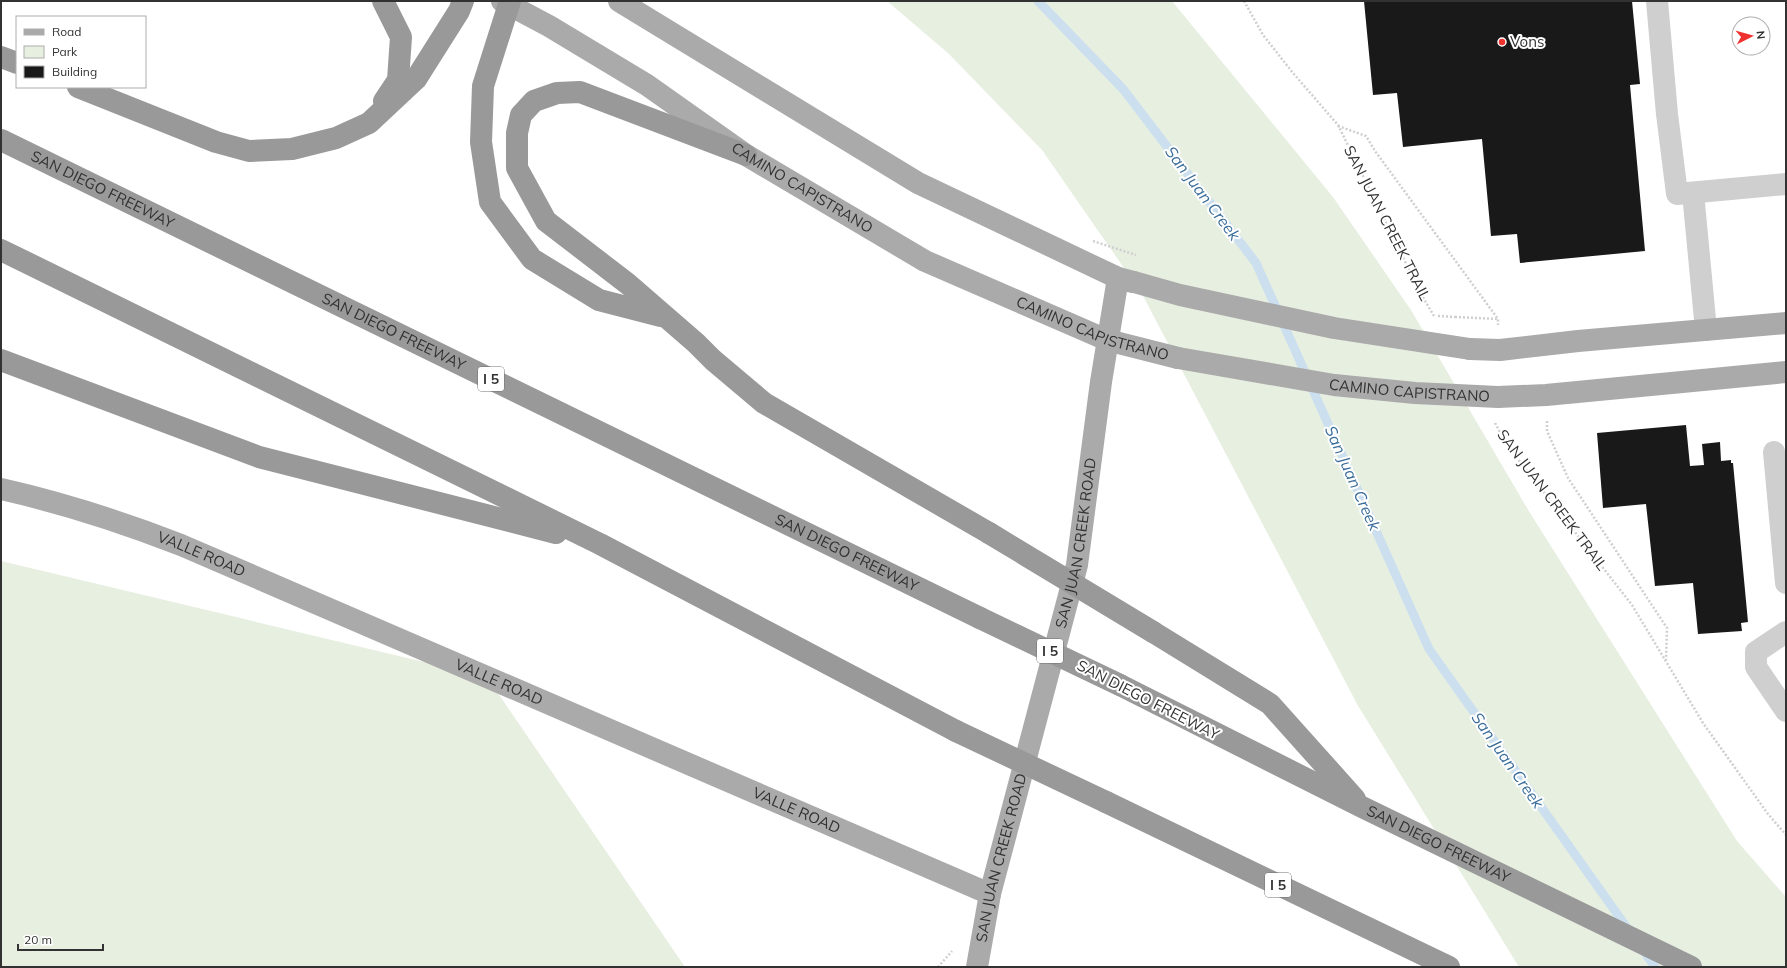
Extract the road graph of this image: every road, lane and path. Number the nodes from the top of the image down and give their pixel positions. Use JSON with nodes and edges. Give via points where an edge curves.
{"nodes":[{"id":1,"x":383,"y":1,"type":"edge"},
{"id":2,"x":463,"y":1,"type":"edge"},
{"id":3,"x":619,"y":1,"type":"edge"},
{"id":4,"x":1244,"y":1,"type":"edge"},
{"id":5,"x":1657,"y":1,"type":"edge"},
{"id":6,"x":507,"y":2,"type":"edge"},
{"id":7,"x":1,"y":56,"type":"edge"},
{"id":8,"x":16,"y":63,"type":"edge"},
{"id":9,"x":81,"y":88,"type":"edge"},
{"id":10,"x":369,"y":123,"type":"junction"},
{"id":11,"x":1338,"y":125,"type":"junction"},
{"id":12,"x":1,"y":140,"type":"edge"},
{"id":13,"x":746,"y":155,"type":"junction"},
{"id":14,"x":1786,"y":184,"type":"edge"},
{"id":15,"x":1693,"y":193,"type":"junction"},
{"id":16,"x":1,"y":250,"type":"edge"},
{"id":17,"x":1126,"y":280,"type":"junction"},
{"id":18,"x":664,"y":317,"type":"junction"},
{"id":19,"x":1455,"y":317,"type":"dead end"},
{"id":20,"x":1498,"y":319,"type":"junction"},
{"id":21,"x":1437,"y":321,"type":"dead end"},
{"id":22,"x":1786,"y":323,"type":"edge"},
{"id":23,"x":1706,"y":330,"type":"junction"},
{"id":24,"x":1107,"y":340,"type":"junction"},
{"id":25,"x":1500,"y":350,"type":"junction"},
{"id":26,"x":1,"y":360,"type":"edge"},
{"id":27,"x":1786,"y":372,"type":"edge"},
{"id":28,"x":1546,"y":395,"type":"junction"},
{"id":29,"x":1495,"y":408,"type":"junction"},
{"id":30,"x":1774,"y":452,"type":"dead end"},
{"id":31,"x":1,"y":489,"type":"edge"},
{"id":32,"x":600,"y":544,"type":"junction"},
{"id":33,"x":1786,"y":583,"type":"edge"},
{"id":34,"x":1786,"y":632,"type":"edge"},
{"id":35,"x":1666,"y":661,"type":"junction"},
{"id":36,"x":1786,"y":711,"type":"edge"},
{"id":37,"x":1371,"y":811,"type":"junction"},
{"id":38,"x":1786,"y":835,"type":"edge"},
{"id":39,"x":990,"y":894,"type":"junction"},
{"id":40,"x":977,"y":967,"type":"edge"},
{"id":41,"x":1449,"y":967,"type":"edge"},
{"id":42,"x":1691,"y":967,"type":"edge"}],
"edges":[{"from":1,"to":10,"type":"highway","via":[[400,37],[398,80]]},
{"from":2,"to":10,"type":"highway","via":[[460,11],[416,79]]},
{"from":3,"to":17,"type":"main road","via":[[918,183]]},
{"from":4,"to":11,"type":"path","name":"SAN JUAN CREEK TRAIL","via":[[1263,35]]},
{"from":5,"to":15,"type":"lane","via":[[1677,194]]},
{"from":6,"to":13,"type":"main road","name":"CAMINO CAPISTRANO","via":[[647,85]]},
{"from":6,"to":18,"type":"highway","via":[[482,86],[481,142],[490,202],[532,259],[600,300]]},
{"from":7,"to":8,"type":"highway"},
{"from":9,"to":10,"type":"highway","via":[[216,142],[249,151],[292,149],[336,138]]},
{"from":11,"to":20,"type":"path","name":"SAN JUAN CREEK TRAIL","via":[[1366,136]]},
{"from":11,"to":21,"type":"path","name":"SAN JUAN CREEK TRAIL","via":[[1421,294]]},
{"from":12,"to":37,"type":"highway","name":"SAN DIEGO FREEWAY","number":"I 5","bridge":true,"via":[[1120,684]]},
{"from":13,"to":18,"type":"highway","via":[[580,92],[557,92],[534,101],[521,115],[517,133],[517,168],[546,221],[628,284]]},
{"from":13,"to":24,"type":"main road","name":"CAMINO CAPISTRANO","via":[[925,261]]},
{"from":14,"to":15,"type":"lane"},
{"from":15,"to":23,"type":"lane"},
{"from":16,"to":32,"type":"highway","number":"I 5"},
{"from":17,"to":24,"type":"main road","name":"SAN JUAN CREEK ROAD"},
{"from":17,"to":25,"type":"main road","bridge":true,"via":[[1180,295],[1334,328],[1470,349]]},
{"from":18,"to":37,"type":"highway","bridge":true,"via":[[764,403],[989,532],[1270,704]]},
{"from":19,"to":20,"type":"path"},
{"from":20,"to":25,"type":"path"},
{"from":22,"to":23,"type":"main road"},
{"from":23,"to":25,"type":"main road"},
{"from":24,"to":29,"type":"main road","name":"CAMINO CAPISTRANO","bridge":true,"via":[[1178,358],[1334,385],[1415,393]]},
{"from":24,"to":39,"type":"main road","name":"SAN JUAN CREEK ROAD","via":[[1077,565]]},
{"from":26,"to":32,"type":"highway","via":[[259,457]]},
{"from":27,"to":28,"type":"main road","name":"CAMINO CAPISTRANO"},
{"from":28,"to":29,"type":"main road","name":"CAMINO CAPISTRANO"},
{"from":28,"to":35,"type":"path","via":[[1547,430],[1568,478],[1667,628]]},
{"from":29,"to":35,"type":"path","name":"SAN JUAN CREEK TRAIL","via":[[1507,445],[1632,605]]},
{"from":30,"to":33,"type":"lane"},
{"from":31,"to":39,"type":"main road","name":"VALLE ROAD","via":[[86,510],[181,545]]},
{"from":32,"to":41,"type":"highway","number":"I 5","bridge":true,"via":[[956,731]]},
{"from":34,"to":36,"type":"lane","via":[[1756,652],[1756,667]]},
{"from":35,"to":38,"type":"path","name":"SAN JUAN CREEK TRAIL","via":[[1703,723]]},
{"from":37,"to":42,"type":"highway","name":"SAN DIEGO FREEWAY","number":"I 5"},
{"from":39,"to":40,"type":"main road","name":"SAN JUAN CREEK ROAD"}]}
